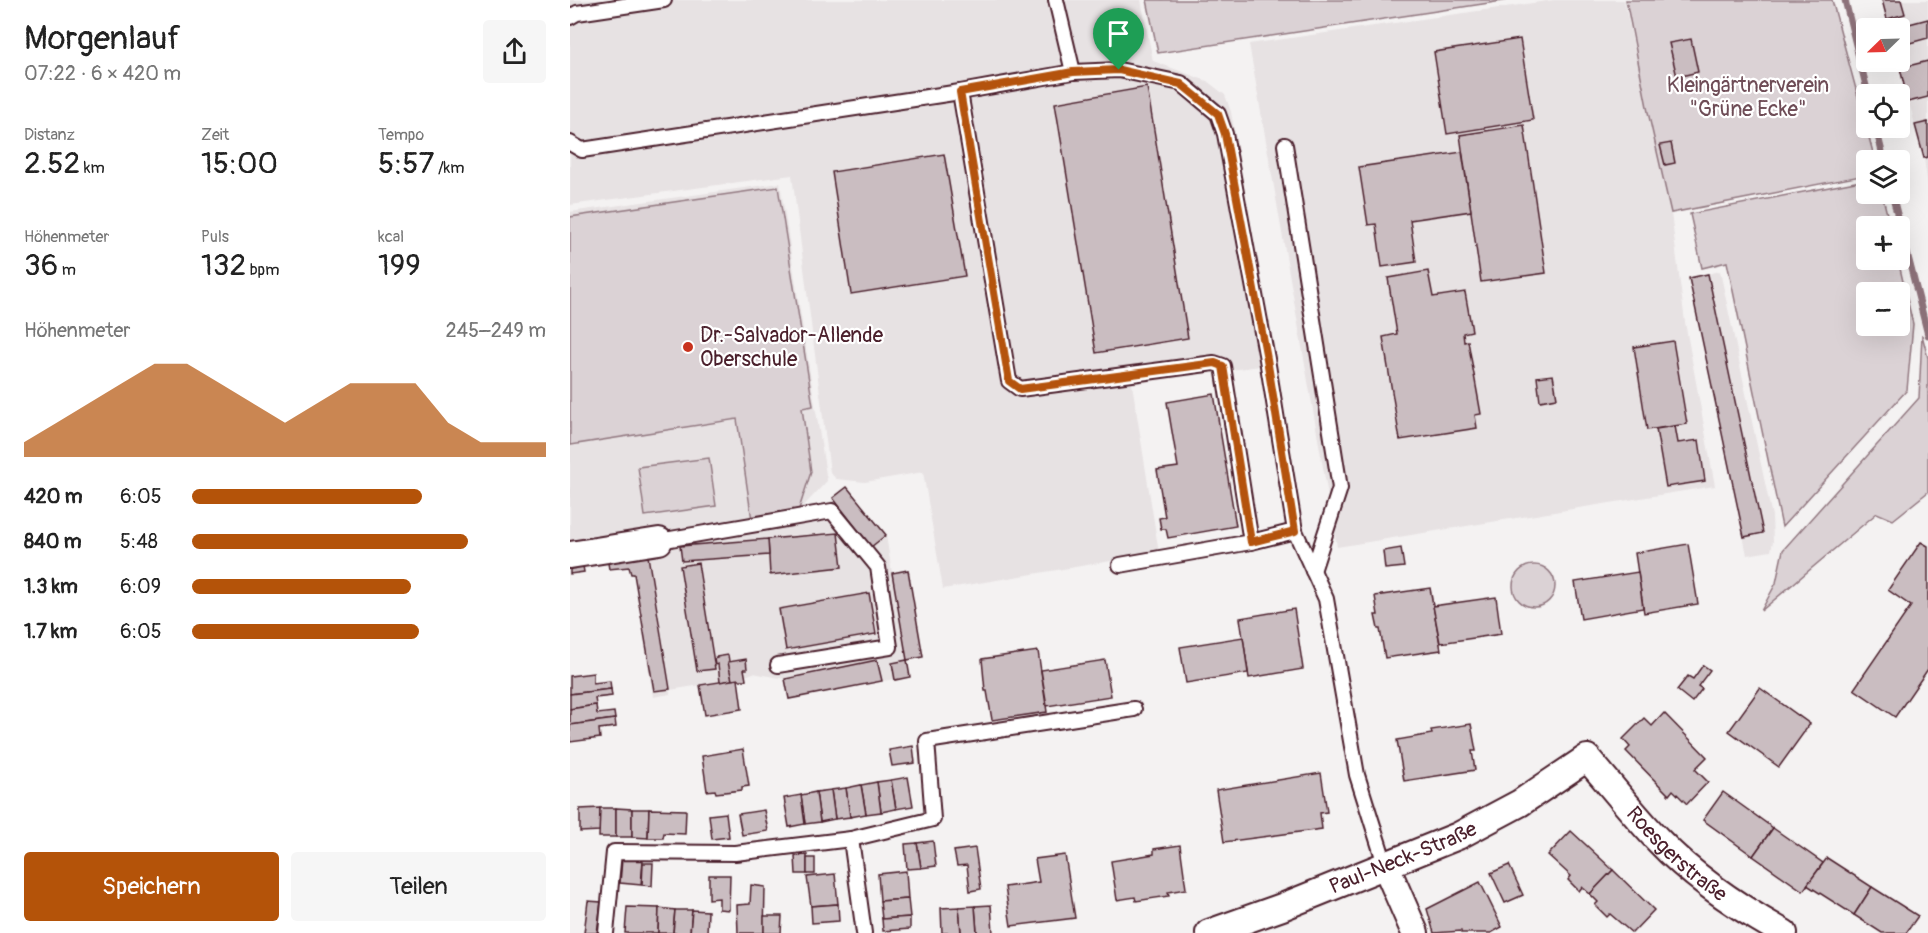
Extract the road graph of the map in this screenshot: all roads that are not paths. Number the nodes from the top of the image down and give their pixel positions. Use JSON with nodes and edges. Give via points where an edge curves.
{"nodes":[{"id":1,"x":664,"y":0,"type":"edge"},
{"id":2,"x":1056,"y":0,"type":"edge"},
{"id":3,"x":570,"y":17,"type":"edge"},
{"id":4,"x":1073,"y":72,"type":"junction"},
{"id":5,"x":960,"y":92,"type":"junction"},
{"id":6,"x":570,"y":143,"type":"edge"},
{"id":7,"x":1285,"y":145,"type":"dead end"},
{"id":8,"x":1295,"y":531,"type":"junction"},
{"id":9,"x":659,"y":541,"type":"joint"},
{"id":10,"x":1251,"y":542,"type":"junction"},
{"id":11,"x":570,"y":555,"type":"edge"},
{"id":12,"x":1120,"y":566,"type":"dead end"},
{"id":13,"x":1313,"y":570,"type":"junction"},
{"id":14,"x":778,"y":665,"type":"dead end"},
{"id":15,"x":1134,"y":709,"type":"dead end"},
{"id":16,"x":1587,"y":758,"type":"joint"},
{"id":17,"x":851,"y":839,"type":"junction"},
{"id":18,"x":1385,"y":864,"type":"junction"},
{"id":19,"x":606,"y":933,"type":"edge"},
{"id":20,"x":864,"y":933,"type":"edge"},
{"id":21,"x":1209,"y":933,"type":"edge"},
{"id":22,"x":1415,"y":933,"type":"edge"},
{"id":23,"x":1784,"y":933,"type":"edge"}],
"edges":[{"from":1,"to":3,"type":"lane"},
{"from":2,"to":4,"type":"lane"},
{"from":4,"to":5,"type":"lane"},
{"from":4,"to":8,"type":"lane","via":[[1119,70],[1181,84],[1218,114],[1250,269]]},
{"from":5,"to":6,"type":"lane","via":[[582,150]]},
{"from":5,"to":10,"type":"lane","via":[[1009,381],[1020,389],[1215,363],[1223,366]]},
{"from":7,"to":13,"type":"lane","via":[[1340,488]]},
{"from":8,"to":10,"type":"lane"},
{"from":8,"to":13,"type":"lane"},
{"from":9,"to":11,"type":"street"},
{"from":9,"to":14,"type":"lane","via":[[832,511],[878,567],[890,646]]},
{"from":10,"to":12,"type":"lane"},
{"from":13,"to":18,"type":"lane","via":[[1326,599],[1357,775]]},
{"from":15,"to":17,"type":"lane","via":[[927,741],[933,819]]},
{"from":16,"to":18,"type":"street","name":"Paul-Neck-Straße","via":[[1458,836]]},
{"from":16,"to":23,"type":"street","name":"Roesgerstraße","via":[[1685,865],[1750,914]]},
{"from":17,"to":19,"type":"lane","via":[[735,853],[614,852]]},
{"from":17,"to":20,"type":"lane"},
{"from":18,"to":21,"type":"street","name":"Paul-Neck-Straße"},
{"from":18,"to":22,"type":"street"}]}
